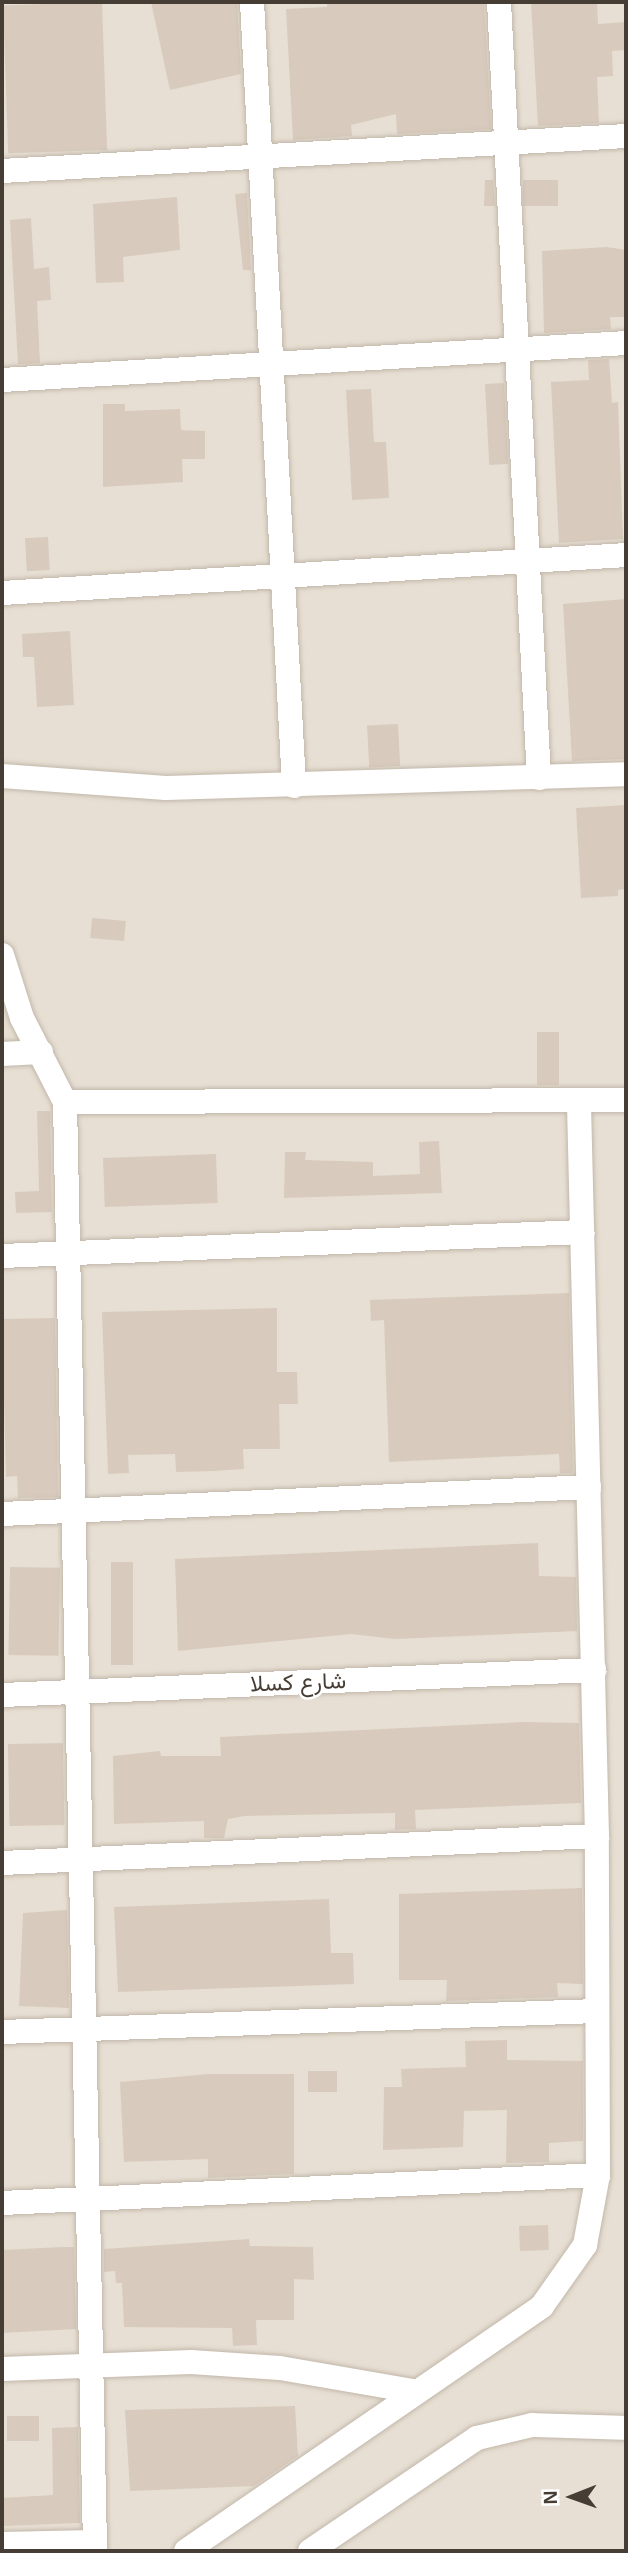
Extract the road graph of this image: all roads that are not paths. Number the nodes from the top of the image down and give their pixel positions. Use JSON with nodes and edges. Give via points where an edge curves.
{"nodes":[{"id":1,"x":252,"y":2,"type":"edge"},
{"id":2,"x":499,"y":2,"type":"edge"},
{"id":3,"x":626,"y":136,"type":"edge"},
{"id":4,"x":507,"y":140,"type":"junction"},
{"id":5,"x":261,"y":156,"type":"junction"},
{"id":6,"x":2,"y":171,"type":"edge"},
{"id":7,"x":626,"y":343,"type":"edge"},
{"id":8,"x":517,"y":351,"type":"junction"},
{"id":9,"x":272,"y":367,"type":"junction"},
{"id":10,"x":2,"y":380,"type":"edge"},
{"id":11,"x":626,"y":555,"type":"edge"},
{"id":12,"x":525,"y":560,"type":"junction"},
{"id":13,"x":285,"y":577,"type":"junction"},
{"id":14,"x":2,"y":593,"type":"edge"},
{"id":15,"x":626,"y":774,"type":"edge"},
{"id":16,"x":2,"y":776,"type":"edge"},
{"id":17,"x":539,"y":778,"type":"junction"},
{"id":18,"x":294,"y":786,"type":"junction"},
{"id":19,"x":2,"y":955,"type":"edge"},
{"id":20,"x":41,"y":1052,"type":"junction"},
{"id":21,"x":2,"y":1054,"type":"edge"},
{"id":22,"x":626,"y":1100,"type":"edge"},
{"id":23,"x":65,"y":1102,"type":"junction"},
{"id":24,"x":579,"y":1103,"type":"junction"},
{"id":25,"x":583,"y":1233,"type":"junction"},
{"id":26,"x":69,"y":1253,"type":"junction"},
{"id":27,"x":2,"y":1256,"type":"edge"},
{"id":28,"x":589,"y":1487,"type":"junction"},
{"id":29,"x":75,"y":1511,"type":"junction"},
{"id":30,"x":2,"y":1514,"type":"edge"},
{"id":31,"x":594,"y":1670,"type":"junction"},
{"id":32,"x":78,"y":1692,"type":"junction"},
{"id":33,"x":2,"y":1695,"type":"edge"},
{"id":34,"x":597,"y":1836,"type":"junction"},
{"id":35,"x":84,"y":1859,"type":"junction"},
{"id":36,"x":2,"y":1863,"type":"edge"},
{"id":37,"x":597,"y":2011,"type":"junction"},
{"id":38,"x":87,"y":2029,"type":"junction"},
{"id":39,"x":2,"y":2032,"type":"edge"},
{"id":40,"x":598,"y":2175,"type":"junction"},
{"id":41,"x":88,"y":2200,"type":"junction"},
{"id":42,"x":2,"y":2203,"type":"edge"},
{"id":43,"x":91,"y":2367,"type":"junction"},
{"id":44,"x":2,"y":2369,"type":"edge"},
{"id":45,"x":412,"y":2391,"type":"junction"},
{"id":46,"x":626,"y":2428,"type":"edge"},
{"id":47,"x":2,"y":2544,"type":"edge"},
{"id":48,"x":94,"y":2547,"type":"edge"},
{"id":49,"x":186,"y":2551,"type":"edge"},
{"id":50,"x":310,"y":2551,"type":"edge"}],
"edges":[{"from":1,"to":5,"type":"street"},
{"from":2,"to":4,"type":"street"},
{"from":3,"to":4,"type":"street"},
{"from":4,"to":5,"type":"street"},
{"from":4,"to":8,"type":"street"},
{"from":5,"to":6,"type":"street"},
{"from":5,"to":9,"type":"street"},
{"from":7,"to":8,"type":"street"},
{"from":8,"to":9,"type":"street"},
{"from":8,"to":12,"type":"street"},
{"from":9,"to":10,"type":"street"},
{"from":9,"to":13,"type":"street"},
{"from":11,"to":12,"type":"street"},
{"from":12,"to":13,"type":"street"},
{"from":12,"to":17,"type":"street"},
{"from":13,"to":14,"type":"street"},
{"from":13,"to":18,"type":"street"},
{"from":15,"to":17,"type":"street"},
{"from":16,"to":18,"type":"street","via":[[166,789]]},
{"from":17,"to":18,"type":"street"},
{"from":19,"to":20,"type":"street"},
{"from":20,"to":21,"type":"street"},
{"from":20,"to":23,"type":"street"},
{"from":22,"to":24,"type":"street"},
{"from":23,"to":24,"type":"street"},
{"from":23,"to":26,"type":"street"},
{"from":24,"to":25,"type":"street"},
{"from":25,"to":26,"type":"street"},
{"from":25,"to":28,"type":"street"},
{"from":26,"to":27,"type":"street"},
{"from":26,"to":29,"type":"street"},
{"from":28,"to":29,"type":"street"},
{"from":28,"to":31,"type":"street"},
{"from":29,"to":30,"type":"street"},
{"from":29,"to":32,"type":"street"},
{"from":31,"to":32,"type":"street","name":"شارع كسلا"},
{"from":31,"to":34,"type":"street"},
{"from":32,"to":33,"type":"street","name":"شارع كسلا"},
{"from":32,"to":35,"type":"street"},
{"from":34,"to":35,"type":"street"},
{"from":34,"to":37,"type":"street"},
{"from":35,"to":36,"type":"street"},
{"from":35,"to":38,"type":"street"},
{"from":37,"to":38,"type":"street"},
{"from":37,"to":40,"type":"street"},
{"from":38,"to":39,"type":"street"},
{"from":38,"to":41,"type":"street"},
{"from":40,"to":41,"type":"street"},
{"from":40,"to":45,"type":"street","via":[[585,2245],[556,2293]]},
{"from":41,"to":42,"type":"street"},
{"from":41,"to":43,"type":"street"},
{"from":43,"to":44,"type":"street"},
{"from":43,"to":45,"type":"street","via":[[191,2362],[280,2368]]},
{"from":43,"to":48,"type":"street"},
{"from":45,"to":49,"type":"street"},
{"from":46,"to":50,"type":"street","via":[[532,2426],[477,2438]]},
{"from":47,"to":48,"type":"street"}]}
